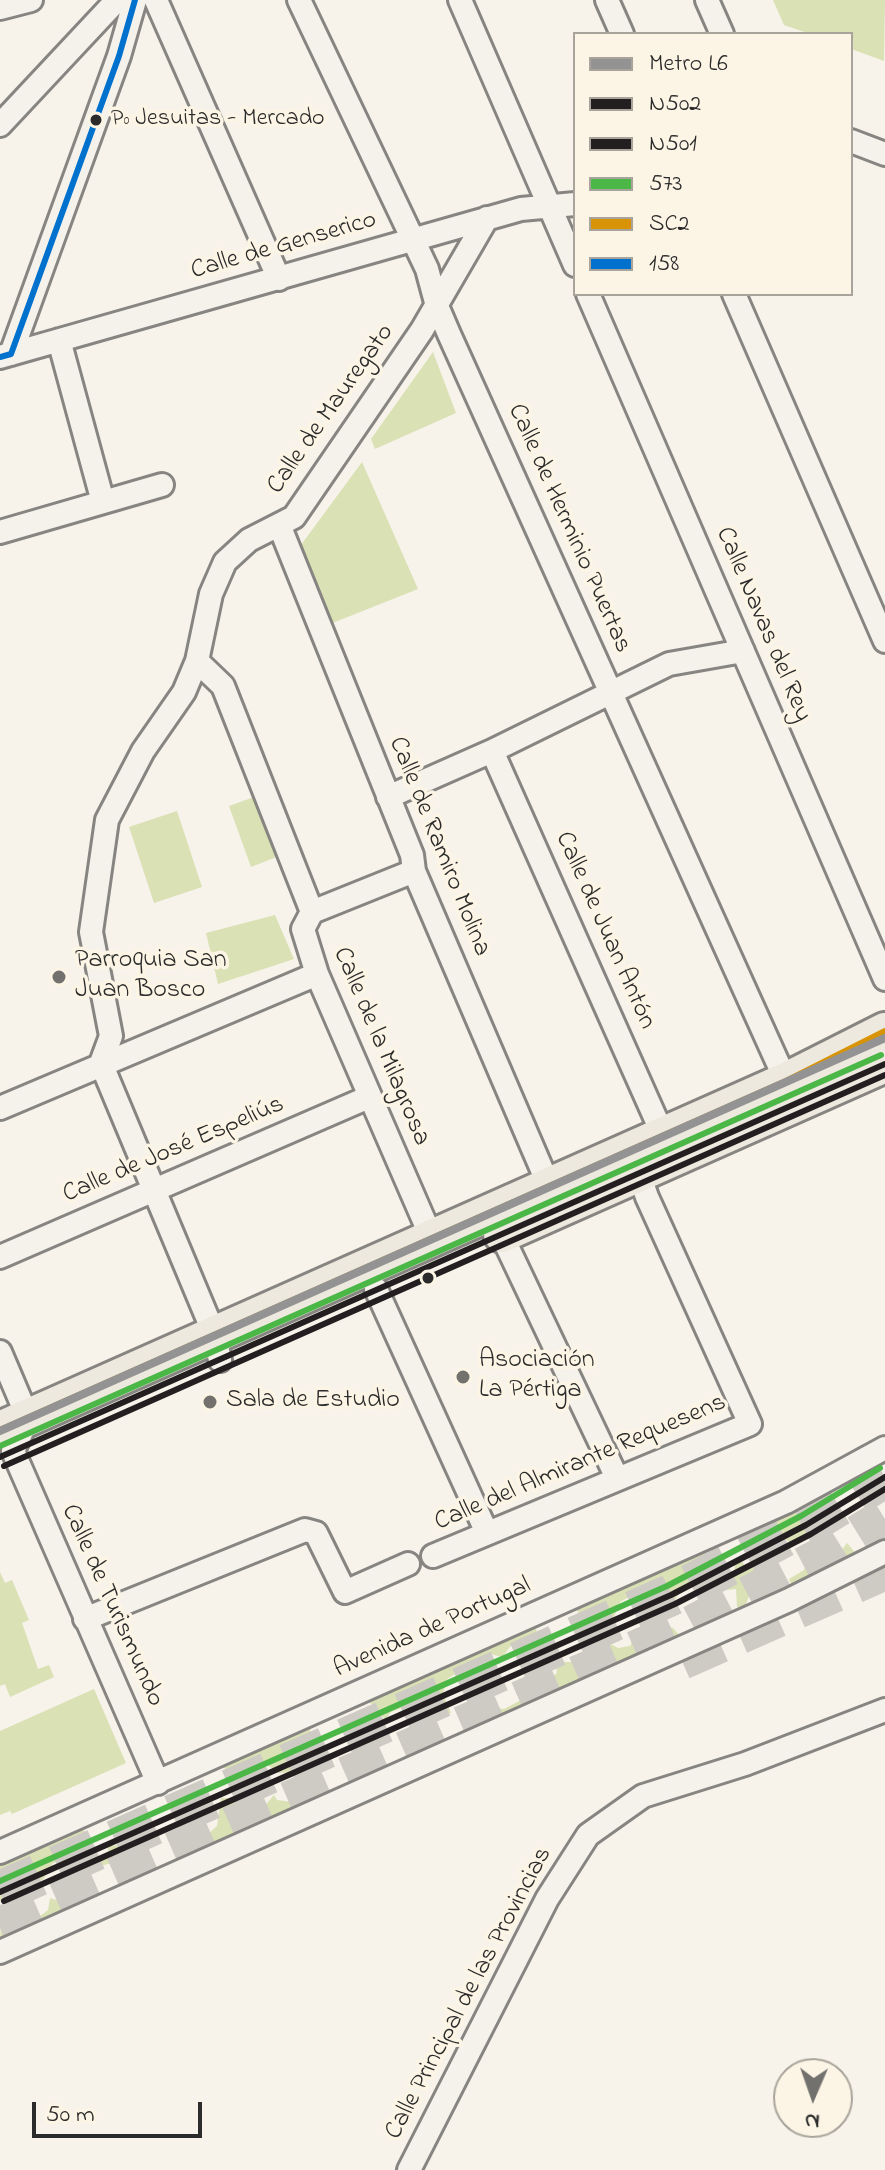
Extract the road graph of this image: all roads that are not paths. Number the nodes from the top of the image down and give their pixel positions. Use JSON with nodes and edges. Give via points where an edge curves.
{"nodes":[{"id":1,"x":31,"y":0,"type":"edge"},
{"id":2,"x":117,"y":0,"type":"edge"},
{"id":3,"x":135,"y":0,"type":"edge"},
{"id":4,"x":156,"y":0,"type":"edge"},
{"id":5,"x":299,"y":0,"type":"edge"},
{"id":6,"x":460,"y":0,"type":"edge"},
{"id":7,"x":607,"y":0,"type":"edge"},
{"id":8,"x":707,"y":0,"type":"edge"},
{"id":9,"x":0,"y":8,"type":"edge"},
{"id":10,"x":621,"y":32,"type":"edge"},
{"id":11,"x":721,"y":32,"type":"edge"},
{"id":12,"x":0,"y":125,"type":"edge"},
{"id":13,"x":853,"y":142,"type":"edge"},
{"id":14,"x":885,"y":154,"type":"edge"},
{"id":15,"x":573,"y":204,"type":"edge"},
{"id":16,"x":550,"y":208,"type":"junction"},
{"id":17,"x":487,"y":218,"type":"junction"},
{"id":18,"x":413,"y":239,"type":"junction"},
{"id":19,"x":573,"y":260,"type":"edge"},
{"id":20,"x":279,"y":279,"type":"junction"},
{"id":21,"x":589,"y":296,"type":"edge"},
{"id":22,"x":735,"y":296,"type":"edge"},
{"id":23,"x":437,"y":306,"type":"junction"},
{"id":24,"x":59,"y":340,"type":"junction"},
{"id":25,"x":6,"y":355,"type":"edge"},
{"id":26,"x":162,"y":485,"type":"dead end"},
{"id":27,"x":103,"y":502,"type":"junction"},
{"id":28,"x":280,"y":527,"type":"junction"},
{"id":29,"x":0,"y":532,"type":"edge"},
{"id":30,"x":885,"y":641,"type":"edge"},
{"id":31,"x":743,"y":651,"type":"junction"},
{"id":32,"x":197,"y":661,"type":"junction"},
{"id":33,"x":610,"y":691,"type":"junction"},
{"id":34,"x":492,"y":751,"type":"junction"},
{"id":35,"x":388,"y":797,"type":"junction"},
{"id":36,"x":414,"y":871,"type":"junction"},
{"id":37,"x":312,"y":912,"type":"junction"},
{"id":38,"x":317,"y":974,"type":"junction"},
{"id":39,"x":885,"y":979,"type":"edge"},
{"id":40,"x":882,"y":1048,"type":"edge"},
{"id":41,"x":101,"y":1063,"type":"junction"},
{"id":42,"x":786,"y":1081,"type":"junction"},
{"id":43,"x":369,"y":1097,"type":"junction"},
{"id":44,"x":0,"y":1108,"type":"edge"},
{"id":45,"x":645,"y":1152,"type":"junction"},
{"id":46,"x":549,"y":1186,"type":"junction"},
{"id":47,"x":154,"y":1191,"type":"junction"},
{"id":48,"x":497,"y":1223,"type":"junction"},
{"id":49,"x":432,"y":1239,"type":"junction"},
{"id":50,"x":0,"y":1257,"type":"edge"},
{"id":51,"x":376,"y":1289,"type":"junction"},
{"id":52,"x":218,"y":1348,"type":"junction"},
{"id":53,"x":0,"y":1352,"type":"edge"},
{"id":54,"x":750,"y":1424,"type":"joint"},
{"id":55,"x":10,"y":1439,"type":"edge"},
{"id":56,"x":885,"y":1448,"type":"edge"},
{"id":57,"x":617,"y":1478,"type":"junction"},
{"id":58,"x":487,"y":1533,"type":"junction"},
{"id":59,"x":885,"y":1552,"type":"edge"},
{"id":60,"x":433,"y":1556,"type":"dead end"},
{"id":61,"x":408,"y":1564,"type":"dead end"},
{"id":62,"x":85,"y":1619,"type":"junction"},
{"id":63,"x":885,"y":1710,"type":"edge"},
{"id":64,"x":158,"y":1783,"type":"junction"},
{"id":65,"x":0,"y":1852,"type":"edge"},
{"id":66,"x":0,"y":1952,"type":"edge"},
{"id":67,"x":409,"y":2170,"type":"edge"}],
"edges":[{"from":1,"to":9,"type":"street"},
{"from":2,"to":12,"type":"street"},
{"from":3,"to":25,"type":"street","via":[[119,56]]},
{"from":4,"to":20,"type":"street"},
{"from":5,"to":18,"type":"street","name":"Calle de Herminio Puertas"},
{"from":6,"to":16,"type":"street"},
{"from":7,"to":10,"type":"street"},
{"from":8,"to":11,"type":"street"},
{"from":13,"to":14,"type":"street"},
{"from":15,"to":16,"type":"street","name":"Calle de Genserico"},
{"from":16,"to":17,"type":"street","name":"Calle de Genserico"},
{"from":16,"to":19,"type":"street"},
{"from":17,"to":18,"type":"street","name":"Calle de Genserico"},
{"from":17,"to":23,"type":"street","name":"Calle de Mauregato"},
{"from":18,"to":20,"type":"street","name":"Calle de Genserico"},
{"from":18,"to":23,"type":"street","name":"Calle de Herminio Puertas"},
{"from":20,"to":24,"type":"street","name":"Calle de Genserico"},
{"from":21,"to":31,"type":"street","name":"Calle Navas del Rey"},
{"from":22,"to":30,"type":"street"},
{"from":23,"to":28,"type":"street","name":"Calle de Mauregato","via":[[294,517]]},
{"from":23,"to":33,"type":"street","name":"Calle de Herminio Puertas"},
{"from":24,"to":25,"type":"street","name":"Calle de Genserico"},
{"from":24,"to":27,"type":"street"},
{"from":26,"to":27,"type":"street"},
{"from":27,"to":29,"type":"street"},
{"from":28,"to":32,"type":"street","name":"Calle de Mauregato","via":[[249,540],[225,562],[211,594]]},
{"from":28,"to":35,"type":"street","name":"Calle de Ramiro Molina"},
{"from":31,"to":33,"type":"street","via":[[669,664]]},
{"from":31,"to":39,"type":"street","name":"Calle Navas del Rey"},
{"from":32,"to":37,"type":"street","name":"Calle de la Milagrosa","via":[[223,686]]},
{"from":32,"to":41,"type":"street","name":"Calle de Mauregato","via":[[107,820],[91,932],[111,1036]]},
{"from":33,"to":34,"type":"street"},
{"from":33,"to":42,"type":"street","name":"Calle de Herminio Puertas"},
{"from":34,"to":35,"type":"street"},
{"from":34,"to":45,"type":"street","name":"Calle de Juan Antón"},
{"from":35,"to":36,"type":"street","name":"Calle de Ramiro Molina"},
{"from":36,"to":37,"type":"street"},
{"from":36,"to":46,"type":"street","name":"Calle de Ramiro Molina"},
{"from":37,"to":38,"type":"street","name":"Calle de la Milagrosa","via":[[303,929]]},
{"from":38,"to":41,"type":"street"},
{"from":38,"to":43,"type":"street","name":"Calle de la Milagrosa"},
{"from":40,"to":42,"type":"main road"},
{"from":40,"to":45,"type":"main road"},
{"from":41,"to":44,"type":"street"},
{"from":41,"to":47,"type":"street"},
{"from":42,"to":45,"type":"main road"},
{"from":43,"to":47,"type":"street","name":"Calle de José Espeliús"},
{"from":43,"to":49,"type":"street","name":"Calle de la Milagrosa"},
{"from":45,"to":46,"type":"main road"},
{"from":45,"to":48,"type":"main road"},
{"from":45,"to":54,"type":"street","name":"Calle de Juan Antón"},
{"from":46,"to":48,"type":"main road"},
{"from":47,"to":50,"type":"street","name":"Calle de José Espeliús"},
{"from":47,"to":52,"type":"street"},
{"from":48,"to":49,"type":"main road"},
{"from":48,"to":51,"type":"main road"},
{"from":48,"to":57,"type":"street"},
{"from":49,"to":52,"type":"main road"},
{"from":51,"to":52,"type":"main road"},
{"from":51,"to":58,"type":"street"},
{"from":52,"to":55,"type":"main road"},
{"from":53,"to":55,"type":"street","name":"Calle de Turismundo"},
{"from":54,"to":57,"type":"street","name":"Calle del Almirante Requesens"},
{"from":55,"to":62,"type":"street","name":"Calle de Turismundo"},
{"from":56,"to":64,"type":"street","name":"Avenida de Portugal","via":[[786,1502]]},
{"from":57,"to":58,"type":"street","name":"Calle del Almirante Requesens"},
{"from":58,"to":60,"type":"street","name":"Calle del Almirante Requesens"},
{"from":59,"to":66,"type":"street","via":[[789,1600]]},
{"from":61,"to":62,"type":"street","via":[[345,1592],[316,1533],[305,1530]]},
{"from":62,"to":64,"type":"street","name":"Calle de Turismundo"},
{"from":63,"to":67,"type":"street","name":"Calle Principal de las Provincias","via":[[745,1764],[643,1796],[588,1835],[547,1899]]},
{"from":64,"to":65,"type":"street","name":"Avenida de Portugal"}]}
